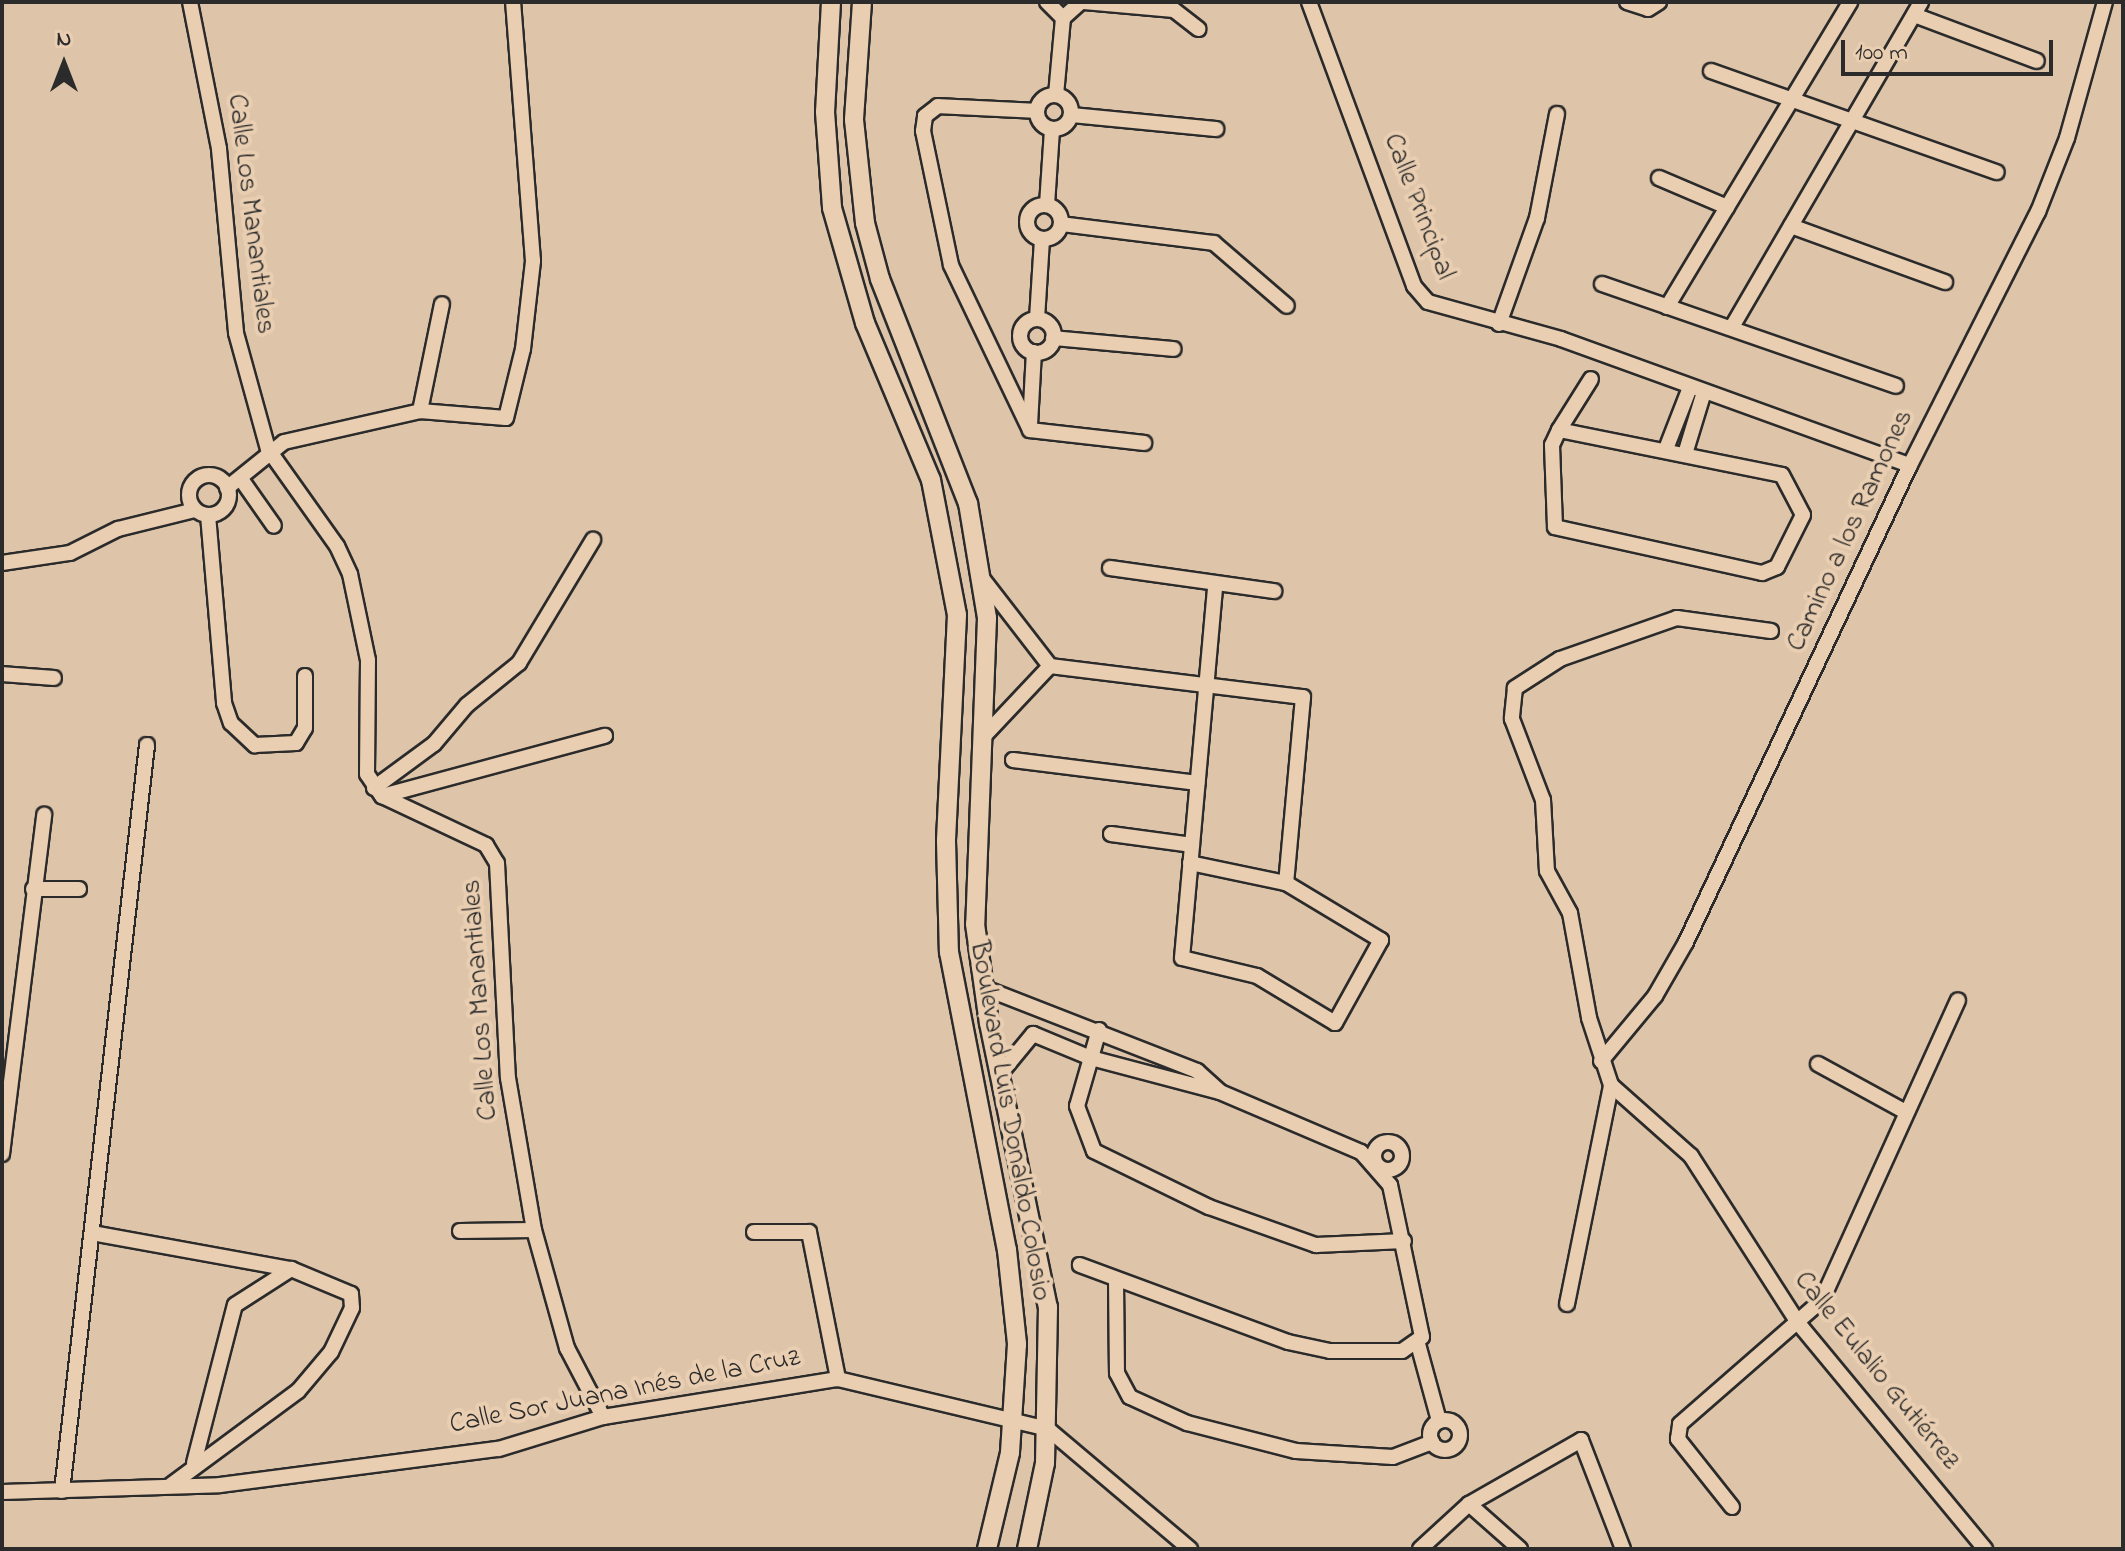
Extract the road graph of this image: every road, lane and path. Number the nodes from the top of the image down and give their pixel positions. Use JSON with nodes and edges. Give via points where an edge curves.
{"nodes":[{"id":1,"x":190,"y":2,"type":"edge"},
{"id":2,"x":513,"y":2,"type":"edge"},
{"id":3,"x":831,"y":2,"type":"edge"},
{"id":4,"x":862,"y":2,"type":"edge"},
{"id":5,"x":1047,"y":2,"type":"edge"},
{"id":6,"x":1082,"y":2,"type":"edge"},
{"id":7,"x":1309,"y":2,"type":"edge"},
{"id":8,"x":1627,"y":2,"type":"edge"},
{"id":9,"x":1659,"y":2,"type":"edge"},
{"id":10,"x":1850,"y":2,"type":"edge"},
{"id":11,"x":2105,"y":2,"type":"edge"},
{"id":12,"x":1148,"y":4,"type":"edge"},
{"id":13,"x":1917,"y":8,"type":"edge"},
{"id":14,"x":1063,"y":18,"type":"junction"},
{"id":15,"x":1198,"y":29,"type":"dead end"},
{"id":16,"x":2037,"y":61,"type":"dead end"},
{"id":17,"x":1711,"y":71,"type":"dead end"},
{"id":18,"x":1056,"y":95,"type":"junction"},
{"id":19,"x":1792,"y":100,"type":"junction"},
{"id":20,"x":1037,"y":111,"type":"junction"},
{"id":21,"x":1557,"y":114,"type":"dead end"},
{"id":22,"x":1071,"y":115,"type":"junction"},
{"id":23,"x":1852,"y":121,"type":"junction"},
{"id":24,"x":1052,"y":129,"type":"junction"},
{"id":25,"x":1216,"y":129,"type":"dead end"},
{"id":26,"x":1997,"y":172,"type":"dead end"},
{"id":27,"x":1659,"y":178,"type":"dead end"},
{"id":28,"x":1047,"y":205,"type":"junction"},
{"id":29,"x":1727,"y":207,"type":"junction"},
{"id":30,"x":1061,"y":224,"type":"junction"},
{"id":31,"x":1791,"y":226,"type":"junction"},
{"id":32,"x":1042,"y":239,"type":"junction"},
{"id":33,"x":1945,"y":282,"type":"dead end"},
{"id":34,"x":1602,"y":284,"type":"dead end"},
{"id":35,"x":442,"y":304,"type":"dead end"},
{"id":36,"x":1287,"y":306,"type":"dead end"},
{"id":37,"x":1667,"y":307,"type":"junction"},
{"id":38,"x":1037,"y":319,"type":"junction"},
{"id":39,"x":1499,"y":324,"type":"junction"},
{"id":40,"x":1732,"y":327,"type":"junction"},
{"id":41,"x":1053,"y":338,"type":"junction"},
{"id":42,"x":1174,"y":349,"type":"dead end"},
{"id":43,"x":1034,"y":352,"type":"junction"},
{"id":44,"x":1591,"y":379,"type":"dead end"},
{"id":45,"x":1896,"y":386,"type":"dead end"},
{"id":46,"x":1696,"y":392,"type":"junction"},
{"id":47,"x":420,"y":411,"type":"junction"},
{"id":48,"x":1030,"y":430,"type":"junction"},
{"id":49,"x":1559,"y":430,"type":"junction"},
{"id":50,"x":1144,"y":443,"type":"dead end"},
{"id":51,"x":268,"y":449,"type":"junction"},
{"id":52,"x":1666,"y":449,"type":"junction"},
{"id":53,"x":1685,"y":454,"type":"junction"},
{"id":54,"x":1910,"y":465,"type":"junction"},
{"id":55,"x":241,"y":479,"type":"junction"},
{"id":56,"x":227,"y":488,"type":"junction"},
{"id":57,"x":201,"y":513,"type":"junction"},
{"id":58,"x":274,"y":526,"type":"dead end"},
{"id":59,"x":593,"y":540,"type":"dead end"},
{"id":60,"x":2,"y":563,"type":"edge"},
{"id":61,"x":1110,"y":568,"type":"dead end"},
{"id":62,"x":982,"y":577,"type":"junction"},
{"id":63,"x":1215,"y":585,"type":"junction"},
{"id":64,"x":1274,"y":591,"type":"dead end"},
{"id":65,"x":1771,"y":631,"type":"dead end"},
{"id":66,"x":1050,"y":666,"type":"junction"},
{"id":67,"x":2,"y":674,"type":"edge"},
{"id":68,"x":305,"y":676,"type":"dead end"},
{"id":69,"x":54,"y":678,"type":"dead end"},
{"id":70,"x":1206,"y":684,"type":"junction"},
{"id":71,"x":986,"y":734,"type":"junction"},
{"id":72,"x":605,"y":736,"type":"dead end"},
{"id":73,"x":147,"y":745,"type":"dead end"},
{"id":74,"x":1013,"y":760,"type":"dead end"},
{"id":75,"x":1198,"y":783,"type":"junction"},
{"id":76,"x":378,"y":792,"type":"junction"},
{"id":77,"x":44,"y":815,"type":"dead end"},
{"id":78,"x":1111,"y":834,"type":"dead end"},
{"id":79,"x":1192,"y":845,"type":"junction"},
{"id":80,"x":1190,"y":863,"type":"junction"},
{"id":81,"x":1286,"y":883,"type":"junction"},
{"id":82,"x":33,"y":889,"type":"junction"},
{"id":83,"x":79,"y":889,"type":"dead end"},
{"id":84,"x":982,"y":987,"type":"junction"},
{"id":85,"x":1958,"y":1000,"type":"dead end"},
{"id":86,"x":1043,"y":1009,"type":"junction"},
{"id":87,"x":1099,"y":1030,"type":"junction"},
{"id":88,"x":1033,"y":1034,"type":"junction"},
{"id":89,"x":1091,"y":1058,"type":"junction"},
{"id":90,"x":1601,"y":1061,"type":"junction"},
{"id":91,"x":1818,"y":1064,"type":"dead end"},
{"id":92,"x":1000,"y":1074,"type":"junction"},
{"id":93,"x":1611,"y":1085,"type":"junction"},
{"id":94,"x":1220,"y":1092,"type":"junction"},
{"id":95,"x":1904,"y":1111,"type":"junction"},
{"id":96,"x":2,"y":1154,"type":"edge"},
{"id":97,"x":534,"y":1230,"type":"junction"},
{"id":98,"x":460,"y":1231,"type":"dead end"},
{"id":99,"x":754,"y":1232,"type":"dead end"},
{"id":100,"x":92,"y":1233,"type":"junction"},
{"id":101,"x":1404,"y":1241,"type":"junction"},
{"id":102,"x":1080,"y":1265,"type":"dead end"},
{"id":103,"x":291,"y":1269,"type":"junction"},
{"id":104,"x":1116,"y":1280,"type":"junction"},
{"id":105,"x":1567,"y":1304,"type":"dead end"},
{"id":106,"x":1799,"y":1324,"type":"junction"},
{"id":107,"x":1418,"y":1344,"type":"junction"},
{"id":108,"x":838,"y":1379,"type":"junction"},
{"id":109,"x":603,"y":1417,"type":"junction"},
{"id":110,"x":1015,"y":1418,"type":"junction"},
{"id":111,"x":1439,"y":1421,"type":"junction"},
{"id":112,"x":1048,"y":1429,"type":"junction"},
{"id":113,"x":1432,"y":1442,"type":"junction"},
{"id":114,"x":194,"y":1463,"type":"junction"},
{"id":115,"x":171,"y":1485,"type":"junction"},
{"id":116,"x":62,"y":1491,"type":"junction"},
{"id":117,"x":2,"y":1492,"type":"edge"},
{"id":118,"x":1469,"y":1504,"type":"junction"},
{"id":119,"x":1732,"y":1507,"type":"dead end"},
{"id":120,"x":987,"y":1549,"type":"edge"},
{"id":121,"x":1027,"y":1549,"type":"edge"},
{"id":122,"x":1190,"y":1549,"type":"edge"},
{"id":123,"x":1420,"y":1549,"type":"edge"},
{"id":124,"x":1520,"y":1549,"type":"edge"},
{"id":125,"x":1623,"y":1549,"type":"edge"},
{"id":126,"x":1985,"y":1549,"type":"edge"}],
"edges":[{"from":1,"to":51,"type":"street","name":"Calle Los Manantiales","via":[[219,149],[232,309]]},
{"from":2,"to":47,"type":"street","via":[[532,235],[523,349],[506,418]]},
{"from":3,"to":110,"type":"main road","name":"Boulevard Luis Donaldo Colosio","via":[[825,112],[832,208],[865,323],[917,437],[950,559],[959,659],[946,841],[949,952],[1014,1293]]},
{"from":4,"to":62,"type":"main road","name":"Boulevard Luis Donaldo Colosio","via":[[854,120],[865,223],[880,279],[968,503]]},
{"from":5,"to":14,"type":"street"},
{"from":6,"to":12,"type":"street"},
{"from":6,"to":14,"type":"street"},
{"from":7,"to":39,"type":"street","name":"Calle Principal","via":[[1420,296]]},
{"from":8,"to":9,"type":"street","via":[[1648,9]]},
{"from":10,"to":19,"type":"street"},
{"from":11,"to":54,"type":"street","name":"Camino a los Ramones","via":[[2055,173]]},
{"from":12,"to":15,"type":"street","via":[[1181,13]]},
{"from":13,"to":16,"type":"street"},
{"from":13,"to":23,"type":"street"},
{"from":14,"to":18,"type":"street"},
{"from":17,"to":19,"type":"street"},
{"from":18,"to":20,"type":"street","via":[[1043,99]]},
{"from":18,"to":22,"type":"street","via":[[1068,102]]},
{"from":19,"to":23,"type":"street"},
{"from":19,"to":29,"type":"street"},
{"from":20,"to":24,"type":"street","via":[[1041,123]]},
{"from":20,"to":48,"type":"street","via":[[938,106],[925,116],[923,131],[951,265]]},
{"from":21,"to":39,"type":"street","via":[[1537,218]]},
{"from":22,"to":24,"type":"street","via":[[1065,126]]},
{"from":22,"to":25,"type":"street"},
{"from":23,"to":26,"type":"street"},
{"from":23,"to":31,"type":"street"},
{"from":24,"to":28,"type":"street"},
{"from":27,"to":29,"type":"street"},
{"from":28,"to":30,"type":"street"},
{"from":28,"to":32,"type":"street","via":[[1028,217],[1028,229]]},
{"from":29,"to":37,"type":"street"},
{"from":30,"to":32,"type":"street","via":[[1057,234]]},
{"from":30,"to":36,"type":"street","via":[[1214,243]]},
{"from":31,"to":33,"type":"street"},
{"from":31,"to":40,"type":"street"},
{"from":32,"to":38,"type":"street"},
{"from":34,"to":37,"type":"street"},
{"from":35,"to":47,"type":"street"},
{"from":37,"to":40,"type":"street"},
{"from":38,"to":41,"type":"street","via":[[1051,327]]},
{"from":38,"to":43,"type":"street","via":[[1020,334]]},
{"from":39,"to":46,"type":"street","name":"Calle Principal","via":[[1561,339]]},
{"from":40,"to":45,"type":"street"},
{"from":41,"to":42,"type":"street"},
{"from":41,"to":43,"type":"street"},
{"from":43,"to":48,"type":"street"},
{"from":44,"to":49,"type":"street"},
{"from":46,"to":52,"type":"street"},
{"from":46,"to":53,"type":"street"},
{"from":46,"to":54,"type":"street","name":"Calle Principal"},
{"from":47,"to":51,"type":"street"},
{"from":48,"to":50,"type":"street"},
{"from":49,"to":52,"type":"street"},
{"from":49,"to":53,"type":"street","via":[[1552,445],[1555,527],[1772,572],[1803,515],[1782,475]]},
{"from":51,"to":55,"type":"street"},
{"from":51,"to":76,"type":"street","name":"Calle Los Manantiales","via":[[345,559],[368,660],[365,761]]},
{"from":52,"to":53,"type":"street"},
{"from":54,"to":90,"type":"street","name":"Camino a los Ramones","via":[[1686,942],[1655,996]]},
{"from":55,"to":56,"type":"street"},
{"from":55,"to":58,"type":"street"},
{"from":56,"to":57,"type":"street","via":[[223,510]]},
{"from":56,"to":57,"type":"street","via":[[217,477],[201,476],[188,495]]},
{"from":57,"to":60,"type":"street","via":[[118,529],[70,553]]},
{"from":57,"to":68,"type":"street","via":[[231,723],[255,745],[296,743],[305,728]]},
{"from":59,"to":76,"type":"street","via":[[519,663],[467,705],[434,744]]},
{"from":61,"to":63,"type":"street"},
{"from":62,"to":66,"type":"street"},
{"from":62,"to":71,"type":"main road","name":"Boulevard Luis Donaldo Colosio"},
{"from":63,"to":64,"type":"street"},
{"from":63,"to":70,"type":"street"},
{"from":65,"to":90,"type":"street","via":[[1677,618],[1560,659],[1515,688],[1512,719],[1543,800],[1547,871],[1570,913]]},
{"from":66,"to":70,"type":"street"},
{"from":66,"to":71,"type":"street"},
{"from":67,"to":69,"type":"street"},
{"from":70,"to":75,"type":"street"},
{"from":70,"to":81,"type":"street","via":[[1303,697]]},
{"from":71,"to":84,"type":"main road","name":"Boulevard Luis Donaldo Colosio","via":[[974,860]]},
{"from":72,"to":76,"type":"street"},
{"from":73,"to":100,"type":"street"},
{"from":74,"to":75,"type":"street"},
{"from":75,"to":79,"type":"street"},
{"from":76,"to":97,"type":"street","name":"Calle Los Manantiales","via":[[486,845],[495,856],[508,1078]]},
{"from":77,"to":82,"type":"street"},
{"from":78,"to":79,"type":"street"},
{"from":79,"to":80,"type":"street"},
{"from":80,"to":81,"type":"street"},
{"from":80,"to":81,"type":"street","via":[[1182,958],[1257,976],[1335,1023],[1381,940]]},
{"from":82,"to":83,"type":"street"},
{"from":82,"to":96,"type":"street"},
{"from":84,"to":86,"type":"street"},
{"from":84,"to":92,"type":"main road","name":"Boulevard Luis Donaldo Colosio"},
{"from":85,"to":95,"type":"street"},
{"from":86,"to":87,"type":"street"},
{"from":86,"to":88,"type":"street"},
{"from":87,"to":89,"type":"street"},
{"from":87,"to":94,"type":"street","via":[[1197,1071]]},
{"from":88,"to":89,"type":"street"},
{"from":88,"to":92,"type":"street"},
{"from":89,"to":94,"type":"street"},
{"from":89,"to":101,"type":"street","via":[[1077,1106],[1080,1123],[1094,1151],[1119,1166],[1316,1245]]},
{"from":90,"to":93,"type":"street"},
{"from":91,"to":95,"type":"street"},
{"from":92,"to":112,"type":"main road","name":"Boulevard Luis Donaldo Colosio","via":[[1044,1266]]},
{"from":93,"to":105,"type":"street"},
{"from":93,"to":106,"type":"street","name":"Calle Eulalio Gutiérrez","via":[[1691,1156]]},
{"from":94,"to":101,"type":"street","via":[[1377,1165],[1390,1185]]},
{"from":95,"to":106,"type":"street","via":[[1830,1287]]},
{"from":97,"to":98,"type":"street"},
{"from":97,"to":109,"type":"street","name":"Calle Los Manantiales","via":[[567,1348]]},
{"from":99,"to":108,"type":"street","via":[[809,1232]]},
{"from":100,"to":103,"type":"street"},
{"from":100,"to":116,"type":"street"},
{"from":101,"to":107,"type":"street","via":[[1416,1293]]},
{"from":102,"to":104,"type":"street"},
{"from":103,"to":114,"type":"street","via":[[235,1305]]},
{"from":103,"to":114,"type":"street","via":[[351,1294],[352,1308],[331,1352],[282,1406]]},
{"from":104,"to":107,"type":"street","via":[[1288,1342],[1330,1351],[1402,1351]]},
{"from":104,"to":113,"type":"street","via":[[1117,1373],[1130,1397],[1187,1423],[1296,1451],[1393,1457]]},
{"from":106,"to":119,"type":"street","via":[[1680,1424],[1678,1439]]},
{"from":106,"to":126,"type":"street","name":"Calle Eulalio Gutiérrez"},
{"from":107,"to":111,"type":"street"},
{"from":108,"to":109,"type":"street","name":"Calle Sor Juana Inés de la Cruz"},
{"from":108,"to":110,"type":"street","name":"Calle Sor Juana Inés de la Cruz"},
{"from":109,"to":115,"type":"street","name":"Calle Sor Juana Inés de la Cruz","via":[[499,1449],[220,1485]]},
{"from":110,"to":112,"type":"street","name":"Calle Sor Juana Inés de la Cruz"},
{"from":110,"to":120,"type":"main road","name":"Boulevard Luis Donaldo Colosio"},
{"from":111,"to":113,"type":"street"},
{"from":111,"to":113,"type":"street","via":[[1457,1425],[1460,1440],[1449,1449]]},
{"from":112,"to":121,"type":"main road","name":"Boulevard Luis Donaldo Colosio"},
{"from":112,"to":122,"type":"street"},
{"from":114,"to":115,"type":"street"},
{"from":115,"to":116,"type":"street","name":"Calle Sor Juana Inés de la Cruz"},
{"from":116,"to":117,"type":"street","name":"Calle Sor Juana Inés de la Cruz"},
{"from":118,"to":123,"type":"street"},
{"from":118,"to":124,"type":"street"},
{"from":118,"to":125,"type":"street","via":[[1581,1440]]}]}
